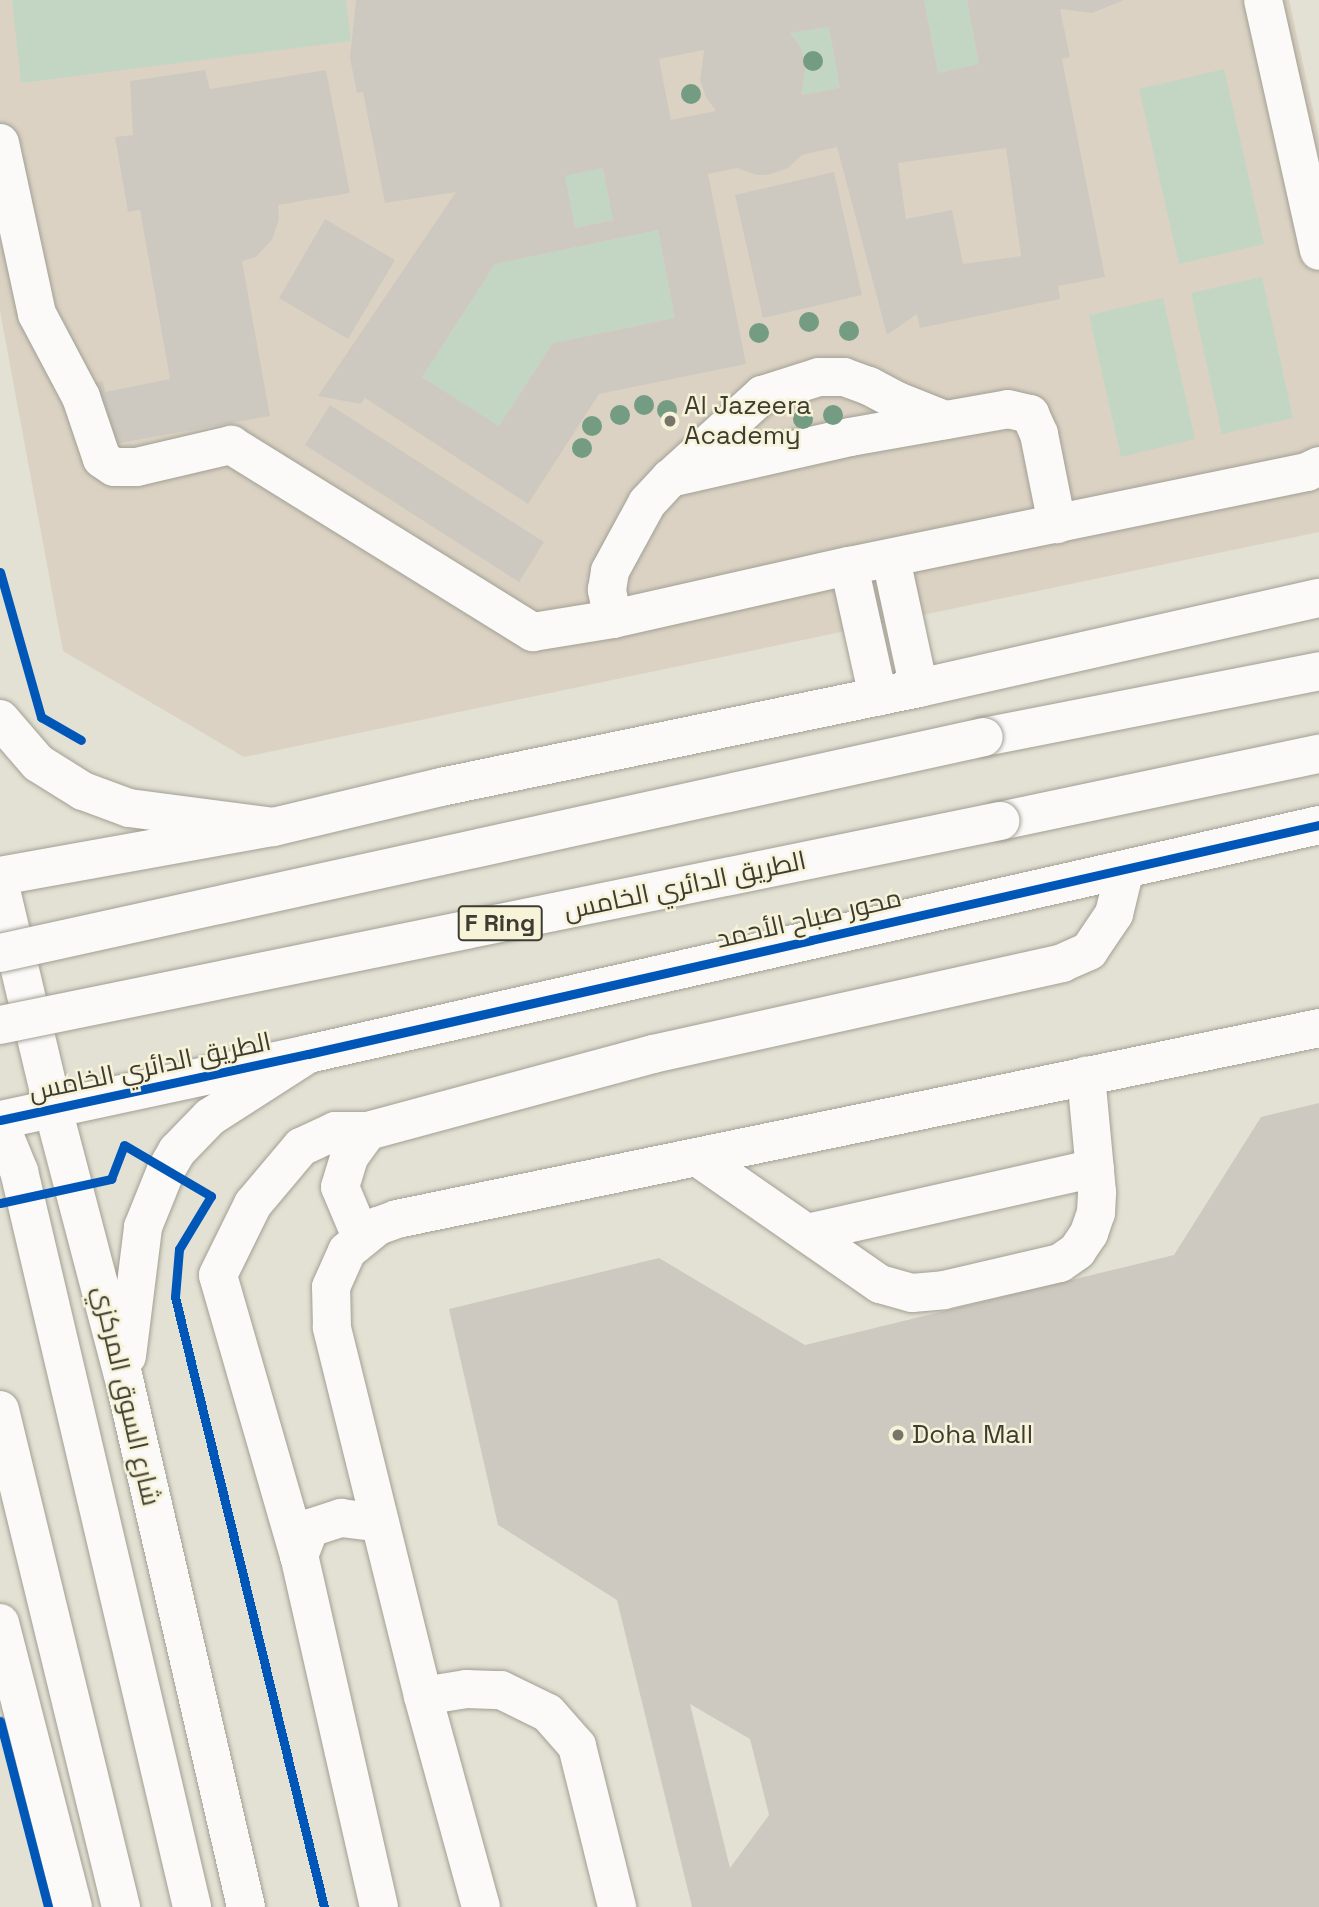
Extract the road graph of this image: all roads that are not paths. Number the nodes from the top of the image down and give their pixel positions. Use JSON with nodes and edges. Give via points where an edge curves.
{"nodes":[{"id":1,"x":1263,"y":0,"type":"edge"},
{"id":2,"x":0,"y":145,"type":"edge"},
{"id":3,"x":1319,"y":251,"type":"edge"},
{"id":4,"x":945,"y":420,"type":"junction"},
{"id":5,"x":1319,"y":466,"type":"edge"},
{"id":6,"x":670,"y":478,"type":"junction"},
{"id":7,"x":1057,"y":524,"type":"junction"},
{"id":8,"x":891,"y":559,"type":"junction"},
{"id":9,"x":849,"y":566,"type":"junction"},
{"id":10,"x":1319,"y":598,"type":"edge"},
{"id":11,"x":613,"y":620,"type":"junction"},
{"id":12,"x":1319,"y":671,"type":"edge"},
{"id":13,"x":919,"y":688,"type":"junction"},
{"id":14,"x":878,"y":697,"type":"junction"},
{"id":15,"x":0,"y":719,"type":"edge"},
{"id":16,"x":1319,"y":754,"type":"edge"},
{"id":17,"x":1319,"y":825,"type":"edge"},
{"id":18,"x":272,"y":827,"type":"junction"},
{"id":19,"x":1125,"y":869,"type":"junction"},
{"id":20,"x":0,"y":876,"type":"edge"},
{"id":21,"x":0,"y":886,"type":"edge"},
{"id":22,"x":0,"y":953,"type":"edge"},
{"id":23,"x":0,"y":1026,"type":"edge"},
{"id":24,"x":1319,"y":1028,"type":"edge"},
{"id":25,"x":308,"y":1054,"type":"junction"},
{"id":26,"x":1086,"y":1076,"type":"junction"},
{"id":27,"x":53,"y":1109,"type":"junction"},
{"id":28,"x":0,"y":1122,"type":"edge"},
{"id":29,"x":368,"y":1131,"type":"junction"},
{"id":30,"x":697,"y":1157,"type":"junction"},
{"id":31,"x":1094,"y":1168,"type":"junction"},
{"id":32,"x":807,"y":1233,"type":"junction"},
{"id":33,"x":361,"y":1237,"type":"junction"},
{"id":34,"x":124,"y":1379,"type":"junction"},
{"id":35,"x":0,"y":1410,"type":"edge"},
{"id":36,"x":0,"y":1479,"type":"edge"},
{"id":37,"x":380,"y":1523,"type":"junction"},
{"id":38,"x":299,"y":1556,"type":"junction"},
{"id":39,"x":36,"y":1566,"type":"junction"},
{"id":40,"x":0,"y":1623,"type":"edge"},
{"id":41,"x":423,"y":1696,"type":"junction"},
{"id":42,"x":73,"y":1907,"type":"edge"},
{"id":43,"x":121,"y":1907,"type":"edge"},
{"id":44,"x":192,"y":1907,"type":"edge"},
{"id":45,"x":246,"y":1907,"type":"edge"},
{"id":46,"x":379,"y":1907,"type":"edge"},
{"id":47,"x":481,"y":1907,"type":"edge"},
{"id":48,"x":617,"y":1907,"type":"edge"}],
"edges":[{"from":1,"to":3,"type":"main road"},
{"from":2,"to":11,"type":"main road","via":[[37,314],[81,397],[102,459],[114,467],[137,467],[231,445],[533,632]]},
{"from":4,"to":6,"type":"main road"},
{"from":4,"to":6,"type":"main road","via":[[844,377],[819,377],[762,395]]},
{"from":4,"to":7,"type":"main road","via":[[1008,409],[1030,414],[1039,434]]},
{"from":5,"to":7,"type":"main road"},
{"from":6,"to":11,"type":"main road","via":[[647,503],[610,571],[607,590]]},
{"from":7,"to":8,"type":"main road"},
{"from":8,"to":9,"type":"main road"},
{"from":8,"to":13,"type":"main road"},
{"from":9,"to":11,"type":"main road"},
{"from":9,"to":14,"type":"main road"},
{"from":10,"to":13,"type":"main road"},
{"from":12,"to":22,"type":"main road","bridge":true,"via":[[984,737]]},
{"from":13,"to":14,"type":"main road"},
{"from":14,"to":18,"type":"main road","via":[[441,787]]},
{"from":15,"to":18,"type":"main road","via":[[38,763],[83,792],[129,808]]},
{"from":16,"to":23,"type":"main road","name":"الطريق الدائري الخامس","number":"F Ring","bridge":true},
{"from":17,"to":19,"type":"main road","name":"محور صباح الأحمد"},
{"from":18,"to":20,"type":"main road"},
{"from":19,"to":25,"type":"main road","name":"محور صباح الأحمد"},
{"from":19,"to":29,"type":"main road","via":[[1114,914],[1089,951],[1062,963],[653,1054]]},
{"from":21,"to":27,"type":"main road","name":"شارع السوق المركزي"},
{"from":24,"to":26,"type":"main road"},
{"from":25,"to":27,"type":"main road","name":"الطريق الدائري الخامس"},
{"from":25,"to":34,"type":"main road","via":[[211,1117],[177,1151],[166,1170],[143,1227]]},
{"from":26,"to":30,"type":"main road"},
{"from":26,"to":31,"type":"main road"},
{"from":27,"to":28,"type":"main road","name":"الطريق الدائري الخامس"},
{"from":27,"to":34,"type":"main road","name":"شارع السوق المركزي"},
{"from":28,"to":44,"type":"main road","via":[[19,1171]]},
{"from":29,"to":33,"type":"main road","via":[[349,1157],[340,1187]]},
{"from":29,"to":38,"type":"main road","via":[[335,1131],[301,1147],[253,1204],[218,1275]]},
{"from":30,"to":32,"type":"main road"},
{"from":30,"to":33,"type":"main road","via":[[397,1219]]},
{"from":31,"to":32,"type":"main road"},
{"from":31,"to":32,"type":"main road","via":[[1096,1213],[1089,1233],[1077,1251],[1060,1264],[1040,1270],[912,1293],[880,1284]]},
{"from":33,"to":37,"type":"main road","via":[[337,1269],[329,1307]]},
{"from":34,"to":45,"type":"main road","name":"شارع السوق المركزي"},
{"from":35,"to":39,"type":"main road"},
{"from":36,"to":39,"type":"main road"},
{"from":37,"to":38,"type":"main road","via":[[341,1518],[310,1528]]},
{"from":37,"to":41,"type":"main road"},
{"from":38,"to":46,"type":"main road"},
{"from":39,"to":43,"type":"main road"},
{"from":40,"to":42,"type":"main road"},
{"from":41,"to":47,"type":"main road"},
{"from":41,"to":48,"type":"main road","via":[[466,1689],[501,1690],[548,1713],[576,1746]]}]}
